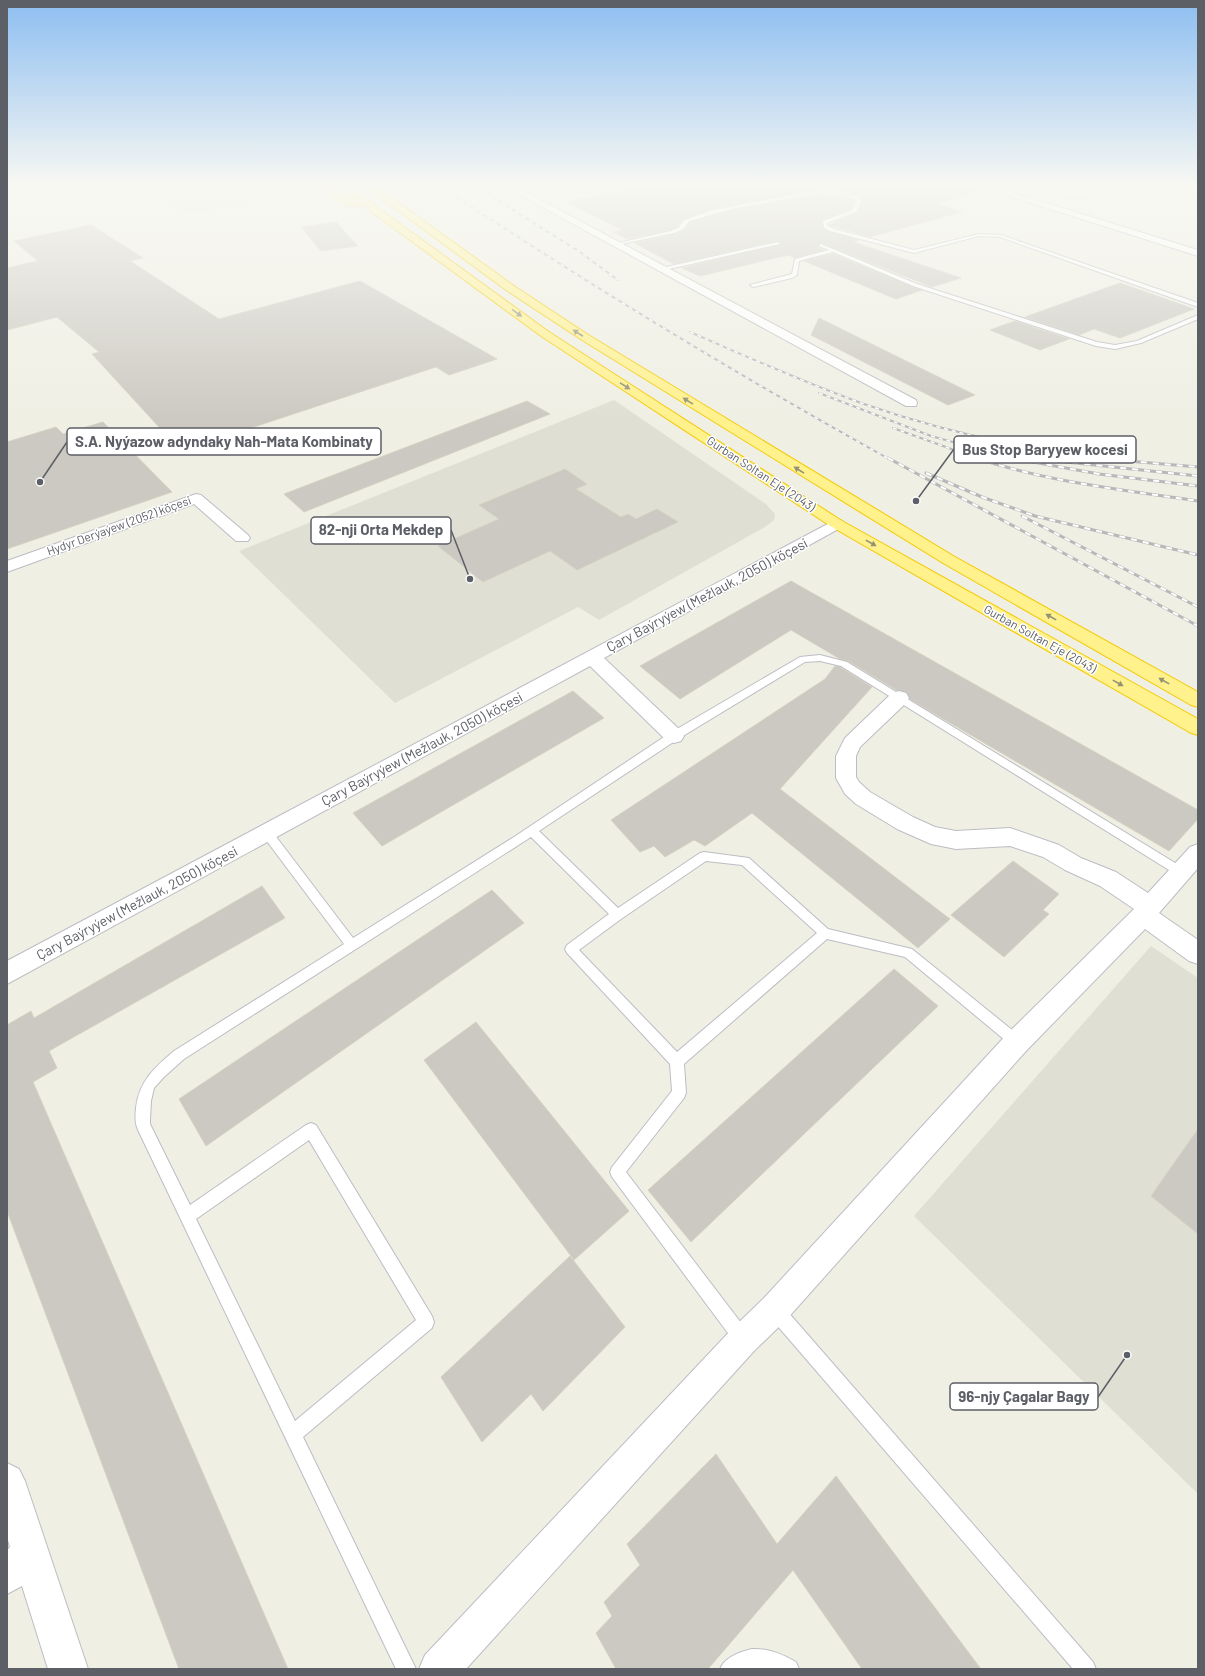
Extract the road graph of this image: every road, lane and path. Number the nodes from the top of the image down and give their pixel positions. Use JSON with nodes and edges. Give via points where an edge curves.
{"nodes":[{"id":1,"x":450,"y":264,"type":"edge"},
{"id":2,"x":477,"y":264,"type":"edge"},
{"id":3,"x":652,"y":264,"type":"edge"},
{"id":4,"x":682,"y":264,"type":"edge"},
{"id":5,"x":797,"y":264,"type":"edge"},
{"id":6,"x":864,"y":264,"type":"edge"},
{"id":7,"x":1082,"y":264,"type":"edge"},
{"id":8,"x":660,"y":269,"type":"junction"},
{"id":9,"x":753,"y":285,"type":"dead end"},
{"id":10,"x":1198,"y":305,"type":"edge"},
{"id":11,"x":1198,"y":317,"type":"edge"},
{"id":12,"x":910,"y":403,"type":"dead end"},
{"id":13,"x":837,"y":524,"type":"junction"},
{"id":14,"x":242,"y":538,"type":"dead end"},
{"id":15,"x":7,"y":567,"type":"edge"},
{"id":16,"x":592,"y":657,"type":"junction"},
{"id":17,"x":899,"y":698,"type":"junction"},
{"id":18,"x":1198,"y":700,"type":"edge"},
{"id":19,"x":1198,"y":728,"type":"edge"},
{"id":20,"x":674,"y":736,"type":"junction"},
{"id":21,"x":532,"y":831,"type":"junction"},
{"id":22,"x":267,"y":833,"type":"junction"},
{"id":23,"x":1189,"y":863,"type":"edge"},
{"id":24,"x":1146,"y":911,"type":"junction"},
{"id":25,"x":616,"y":915,"type":"junction"},
{"id":26,"x":825,"y":933,"type":"junction"},
{"id":27,"x":352,"y":946,"type":"junction"},
{"id":28,"x":1198,"y":953,"type":"edge"},
{"id":29,"x":7,"y":973,"type":"edge"},
{"id":30,"x":1017,"y":1042,"type":"junction"},
{"id":31,"x":677,"y":1061,"type":"junction"},
{"id":32,"x":187,"y":1216,"type":"junction"},
{"id":33,"x":775,"y":1309,"type":"junction"},
{"id":34,"x":743,"y":1340,"type":"junction"},
{"id":35,"x":293,"y":1434,"type":"junction"},
{"id":36,"x":7,"y":1482,"type":"edge"},
{"id":37,"x":19,"y":1564,"type":"edge"},
{"id":38,"x":68,"y":1669,"type":"edge"},
{"id":39,"x":406,"y":1669,"type":"edge"},
{"id":40,"x":439,"y":1669,"type":"edge"},
{"id":41,"x":730,"y":1669,"type":"edge"},
{"id":42,"x":788,"y":1669,"type":"edge"},
{"id":43,"x":1086,"y":1669,"type":"edge"}],
"edges":[{"from":1,"to":13,"type":"highway","name":"Gurban Soltan Eje (2043)","one_way":true,"via":[[546,334]]},
{"from":18,"to":2,"type":"highway","name":"Gurban Soltan Eje (2043)","one_way":true,"via":[[949,560],[832,490],[586,338]]},
{"from":3,"to":8,"type":"street"},
{"from":4,"to":8,"type":"lane"},
{"from":5,"to":9,"type":"lane","via":[[794,275],[790,277]]},
{"from":6,"to":11,"type":"lane","via":[[915,285],[1107,346],[1139,342]]},
{"from":7,"to":10,"type":"lane"},
{"from":8,"to":12,"type":"street"},
{"from":13,"to":16,"type":"street","name":"Çary Baýryýew (Mežlauk, 2050) köçesi"},
{"from":13,"to":19,"type":"highway","name":"Gurban Soltan Eje (2043)","one_way":true},
{"from":14,"to":15,"type":"street","name":"Hydyr Derýaýew (2052) köçesi","via":[[196,498]]},
{"from":16,"to":20,"type":"street"},
{"from":16,"to":22,"type":"street","name":"Çary Baýryýew (Mežlauk, 2050) köçesi"},
{"from":17,"to":20,"type":"lane","via":[[844,664],[820,658],[803,659]]},
{"from":17,"to":23,"type":"lane"},
{"from":17,"to":24,"type":"street","via":[[852,743],[846,756],[846,778],[863,798],[931,835],[956,840],[1010,837],[1051,851],[1108,879]]},
{"from":20,"to":21,"type":"lane"},
{"from":21,"to":25,"type":"lane"},
{"from":21,"to":27,"type":"lane"},
{"from":22,"to":27,"type":"lane"},
{"from":22,"to":29,"type":"street","name":"Çary Baýryýew (Mežlauk, 2050) köçesi"},
{"from":23,"to":24,"type":"street"},
{"from":24,"to":28,"type":"street"},
{"from":24,"to":30,"type":"street"},
{"from":25,"to":26,"type":"lane","via":[[704,856],[745,861]]},
{"from":25,"to":31,"type":"lane","via":[[571,949]]},
{"from":26,"to":30,"type":"lane","via":[[908,953]]},
{"from":26,"to":31,"type":"lane"},
{"from":27,"to":32,"type":"lane","via":[[179,1055],[152,1080],[142,1114],[143,1125]]},
{"from":30,"to":33,"type":"street"},
{"from":31,"to":34,"type":"lane","via":[[679,1094],[617,1172]]},
{"from":32,"to":35,"type":"lane"},
{"from":32,"to":35,"type":"lane","via":[[311,1130],[426,1322]]},
{"from":33,"to":34,"type":"street"},
{"from":33,"to":43,"type":"lane"},
{"from":34,"to":40,"type":"street"},
{"from":35,"to":39,"type":"lane"},
{"from":36,"to":37,"type":"street"},
{"from":37,"to":38,"type":"street"},
{"from":41,"to":42,"type":"lane","via":[[749,1659],[766,1658]]}]}
